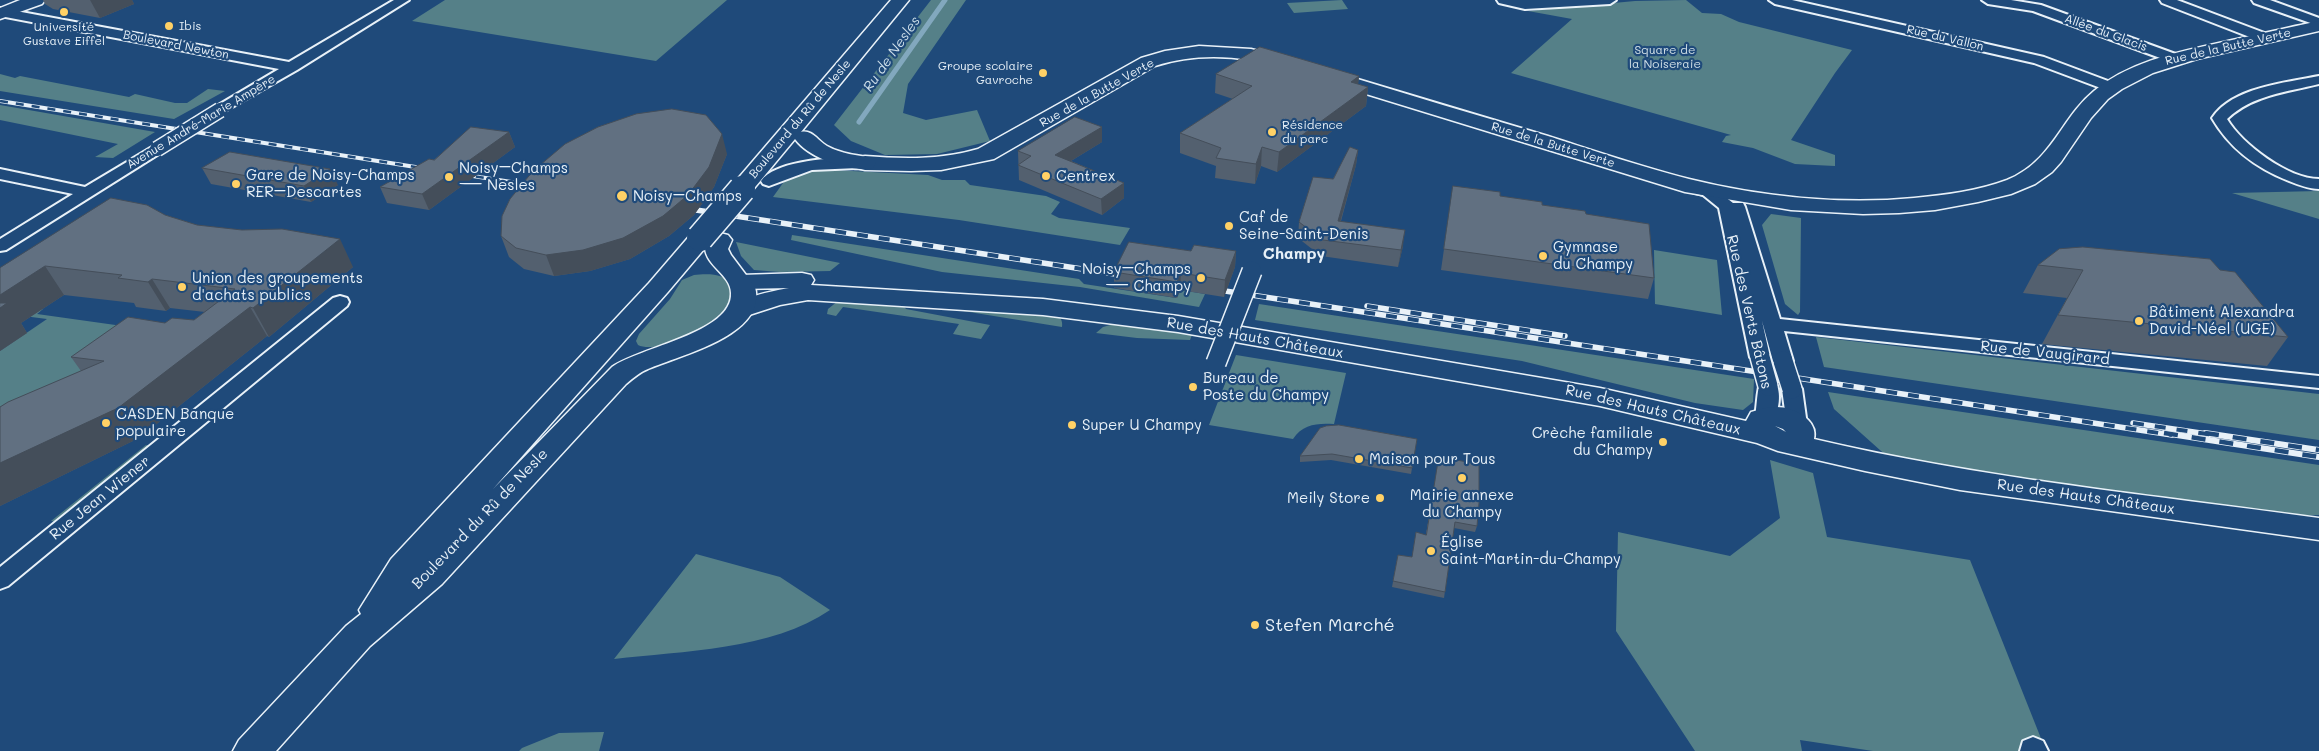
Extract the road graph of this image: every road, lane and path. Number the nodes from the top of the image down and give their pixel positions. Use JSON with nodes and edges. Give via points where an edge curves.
{"nodes":[{"id":1,"x":36,"y":0,"type":"edge"},
{"id":2,"x":402,"y":0,"type":"edge"},
{"id":3,"x":900,"y":0,"type":"edge"},
{"id":4,"x":914,"y":0,"type":"edge"},
{"id":5,"x":1503,"y":0,"type":"edge"},
{"id":6,"x":1610,"y":0,"type":"edge"},
{"id":7,"x":1776,"y":0,"type":"edge"},
{"id":8,"x":1842,"y":0,"type":"edge"},
{"id":9,"x":1988,"y":0,"type":"edge"},
{"id":10,"x":2166,"y":0,"type":"edge"},
{"id":11,"x":2258,"y":0,"type":"edge"},
{"id":12,"x":2034,"y":4,"type":"edge"},
{"id":13,"x":1832,"y":11,"type":"junction"},
{"id":14,"x":1,"y":13,"type":"edge"},
{"id":15,"x":2319,"y":24,"type":"edge"},
{"id":16,"x":2265,"y":38,"type":"junction"},
{"id":17,"x":2176,"y":59,"type":"junction"},
{"id":18,"x":292,"y":67,"type":"junction"},
{"id":19,"x":2319,"y":80,"type":"edge"},
{"id":20,"x":2111,"y":87,"type":"junction"},
{"id":21,"x":804,"y":137,"type":"junction"},
{"id":22,"x":865,"y":163,"type":"junction"},
{"id":23,"x":0,"y":174,"type":"edge"},
{"id":24,"x":2319,"y":184,"type":"edge"},
{"id":25,"x":758,"y":186,"type":"junction"},
{"id":26,"x":87,"y":192,"type":"junction"},
{"id":27,"x":1730,"y":201,"type":"junction"},
{"id":28,"x":1778,"y":201,"type":"junction"},
{"id":29,"x":1743,"y":224,"type":"junction"},
{"id":30,"x":710,"y":239,"type":"junction"},
{"id":31,"x":0,"y":246,"type":"edge"},
{"id":32,"x":1252,"y":271,"type":"dead end"},
{"id":33,"x":658,"y":288,"type":"junction"},
{"id":34,"x":740,"y":296,"type":"junction"},
{"id":35,"x":340,"y":302,"type":"dead end"},
{"id":36,"x":624,"y":323,"type":"junction"},
{"id":37,"x":1772,"y":324,"type":"junction"},
{"id":38,"x":666,"y":352,"type":"junction"},
{"id":39,"x":1216,"y":363,"type":"dead end"},
{"id":40,"x":2319,"y":382,"type":"edge"},
{"id":41,"x":1779,"y":428,"type":"junction"},
{"id":42,"x":2319,"y":529,"type":"edge"},
{"id":43,"x":0,"y":580,"type":"edge"},
{"id":44,"x":358,"y":636,"type":"junction"},
{"id":45,"x":252,"y":751,"type":"edge"}],
"edges":[{"from":1,"to":14,"type":"street"},
{"from":2,"to":18,"type":"street","name":"Avenue André-Marie Ampère"},
{"from":3,"to":25,"type":"street","name":"Boulevard du Rû de Nesle"},
{"from":4,"to":21,"type":"street"},
{"from":5,"to":6,"type":"street","via":[[1525,4]]},
{"from":7,"to":13,"type":"street","name":"Rue du Vallon"},
{"from":8,"to":13,"type":"street"},
{"from":9,"to":12,"type":"street","name":"Allée du Glacis"},
{"from":10,"to":16,"type":"street"},
{"from":11,"to":15,"type":"street"},
{"from":12,"to":17,"type":"street","name":"Allée du Glacis"},
{"from":13,"to":20,"type":"street","name":"Rue du Vallon","via":[[2031,58]]},
{"from":14,"to":18,"type":"street","name":"Boulevard Newton"},
{"from":15,"to":16,"type":"street","name":"Rue de la Butte Verte"},
{"from":16,"to":17,"type":"street","name":"Rue de la Butte Verte"},
{"from":17,"to":20,"type":"street","name":"Rue de la Butte Verte"},
{"from":18,"to":26,"type":"street","name":"Avenue André-Marie Ampère","bridge":true},
{"from":19,"to":24,"type":"street","via":[[2256,96],[2226,109],[2219,118],[2236,141],[2274,170]]},
{"from":20,"to":28,"type":"street","name":"Rue de la Butte Verte","via":[[2088,107],[2046,166],[2033,176],[1990,193],[1894,206]]},
{"from":21,"to":22,"type":"street","via":[[822,153]]},
{"from":21,"to":25,"type":"street"},
{"from":22,"to":25,"type":"street","name":"Rue de la Butte Verte","via":[[803,166]]},
{"from":22,"to":27,"type":"street","name":"Rue de la Butte Verte","via":[[932,165],[986,154],[1148,62],[1190,52],[1232,52],[1262,56],[1309,70]]},
{"from":23,"to":26,"type":"street"},
{"from":25,"to":30,"type":"street"},
{"from":26,"to":31,"type":"street","name":"Avenue André-Marie Ampère"},
{"from":27,"to":28,"type":"street","name":"Rue de la Butte Verte"},
{"from":27,"to":29,"type":"street","name":"Rue des Verts Bâtons"},
{"from":27,"to":41,"type":"street","name":"Rue des Verts Bâtons","bridge":true,"via":[[1769,402]]},
{"from":28,"to":29,"type":"street","name":"Rue des Verts Bâtons","via":[[1744,208]]},
{"from":29,"to":37,"type":"street","name":"Rue des Verts Bâtons"},
{"from":30,"to":33,"type":"street"},
{"from":30,"to":34,"type":"street"},
{"from":32,"to":39,"type":"street","bridge":true},
{"from":33,"to":34,"type":"street","via":[[697,267],[711,268]]},
{"from":33,"to":36,"type":"street","name":"Boulevard du Rû de Nesle"},
{"from":34,"to":38,"type":"street","name":"Boulevard du Rû de Nesle","via":[[728,322],[709,336]]},
{"from":34,"to":41,"type":"street","name":"Rue des Hauts Châteaux","via":[[837,281],[1075,298],[1485,359],[1705,414]]},
{"from":35,"to":43,"type":"street","name":"Rue Jean Wiener"},
{"from":36,"to":38,"type":"street","via":[[623,341],[630,349]]},
{"from":36,"to":44,"type":"street","name":"Boulevard du Rû de Nesle","via":[[403,568]]},
{"from":37,"to":40,"type":"street","name":"Rue de Vaugirard"},
{"from":37,"to":41,"type":"street","name":"Rue des Verts Bâtons","bridge":true,"via":[[1792,389]]},
{"from":38,"to":44,"type":"street","name":"Boulevard du Rû de Nesle","via":[[639,362],[613,380],[430,575]]},
{"from":41,"to":42,"type":"street","name":"Rue des Hauts Châteaux","via":[[1854,459],[1960,479]]},
{"from":44,"to":45,"type":"street"}]}
